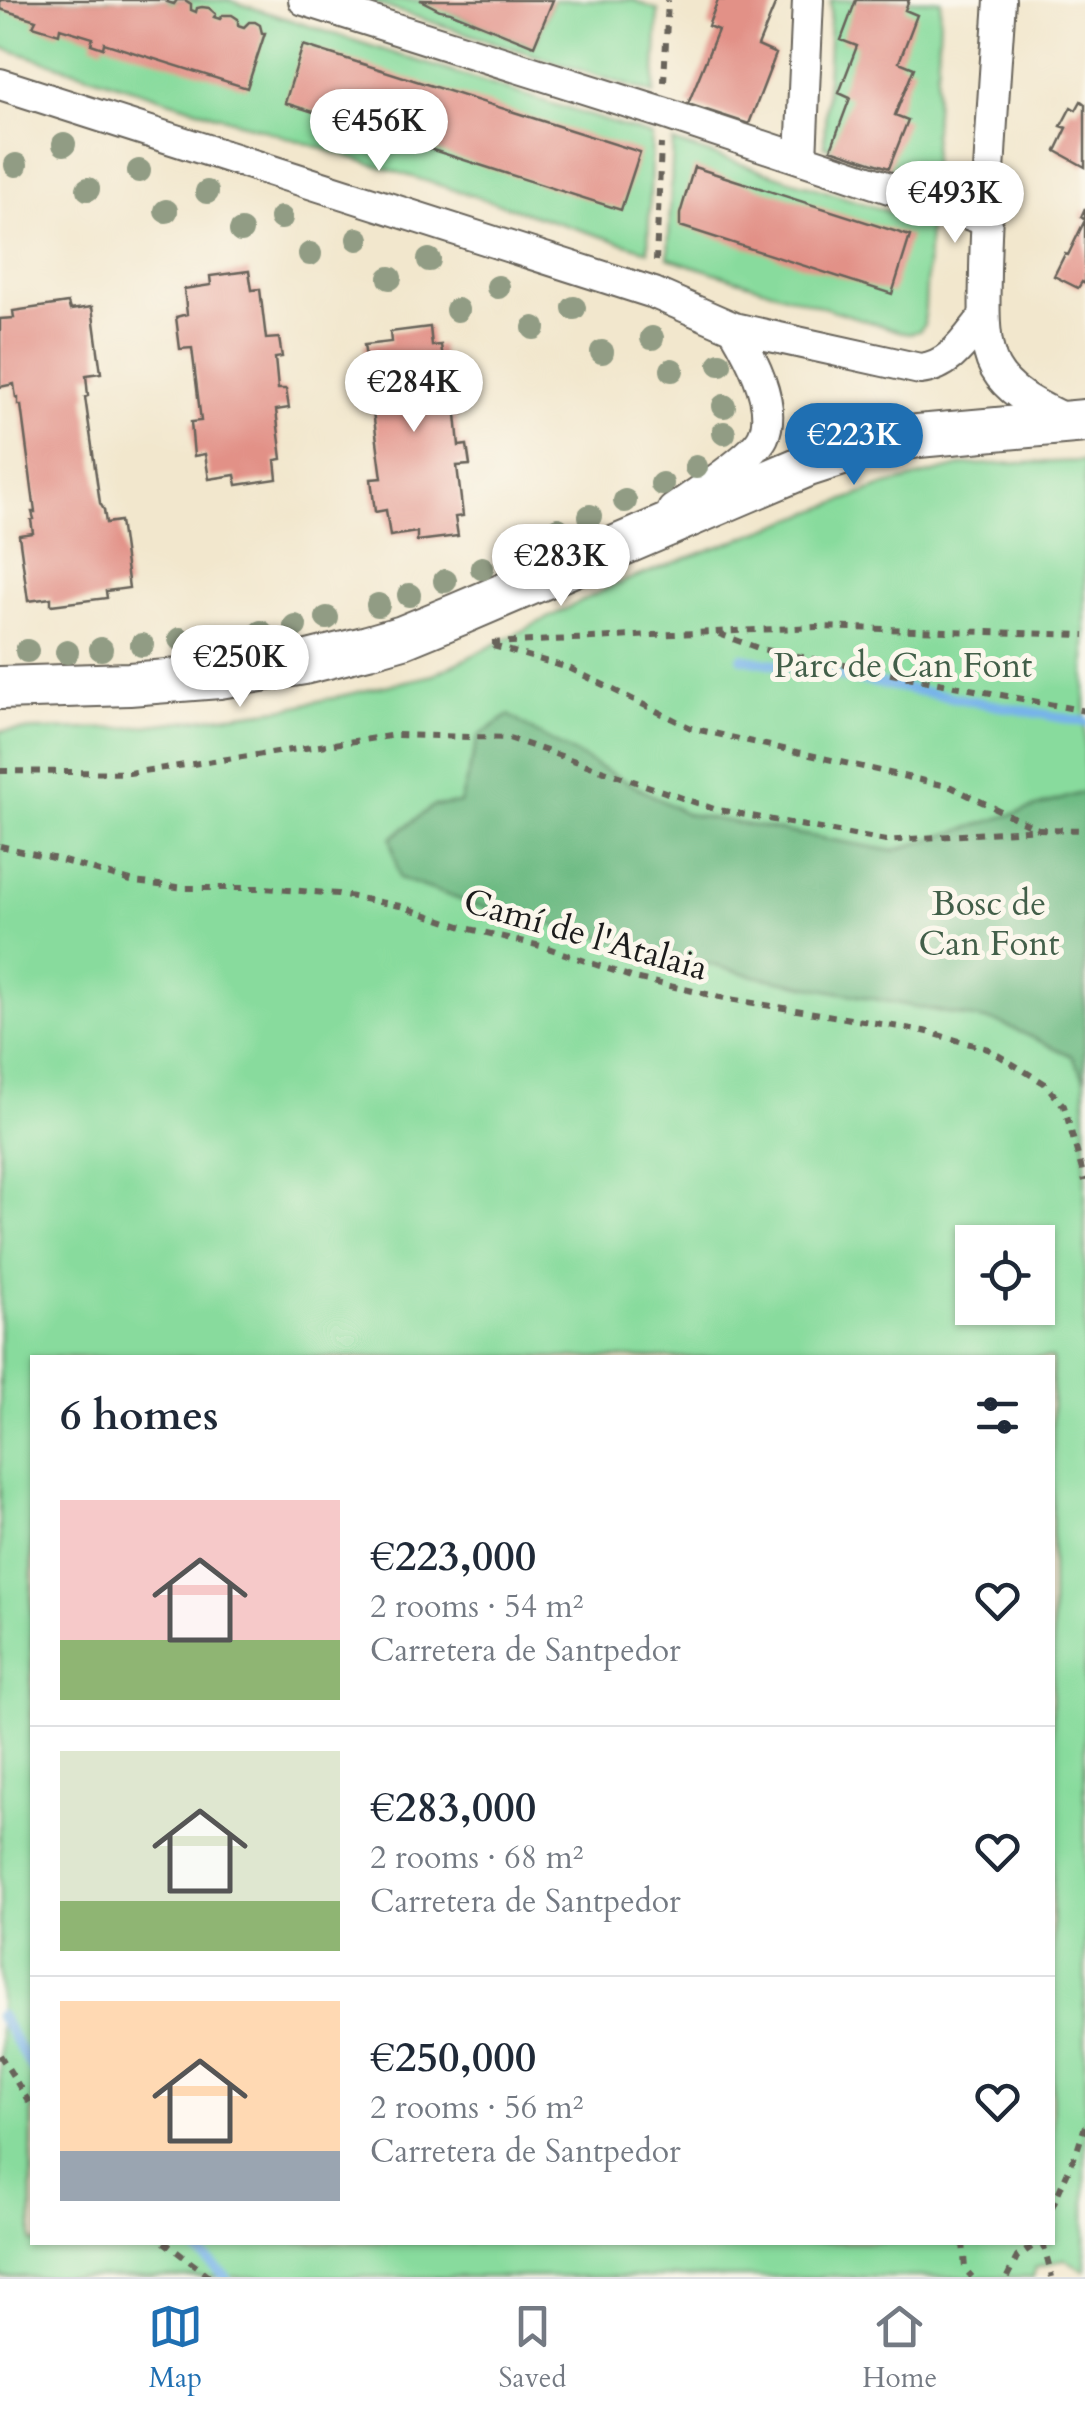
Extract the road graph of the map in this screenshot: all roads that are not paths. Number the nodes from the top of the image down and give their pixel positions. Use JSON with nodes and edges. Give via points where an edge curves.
{"nodes":[{"id":1,"x":304,"y":0,"type":"edge"},
{"id":2,"x":808,"y":0,"type":"edge"},
{"id":3,"x":1000,"y":0,"type":"edge"},
{"id":4,"x":0,"y":84,"type":"edge"},
{"id":5,"x":802,"y":158,"type":"junction"},
{"id":6,"x":986,"y":220,"type":"junction"},
{"id":7,"x":984,"y":317,"type":"junction"},
{"id":8,"x":734,"y":328,"type":"junction"},
{"id":9,"x":1077,"y":421,"type":"edge"},
{"id":10,"x":635,"y":538,"type":"junction"},
{"id":11,"x":0,"y":688,"type":"edge"}],
"edges":[{"from":1,"to":5,"type":"street"},
{"from":2,"to":5,"type":"street"},
{"from":3,"to":6,"type":"street"},
{"from":4,"to":8,"type":"street","via":[[654,292]]},
{"from":5,"to":6,"type":"street"},
{"from":6,"to":7,"type":"street"},
{"from":7,"to":8,"type":"street","via":[[950,357],[920,369]]},
{"from":7,"to":9,"type":"street","via":[[992,362],[1003,380]]},
{"from":8,"to":10,"type":"street","via":[[764,390],[764,435],[752,451]]},
{"from":9,"to":10,"type":"street","via":[[872,444]]},
{"from":10,"to":11,"type":"street","via":[[402,637],[304,663],[129,684]]}]}
